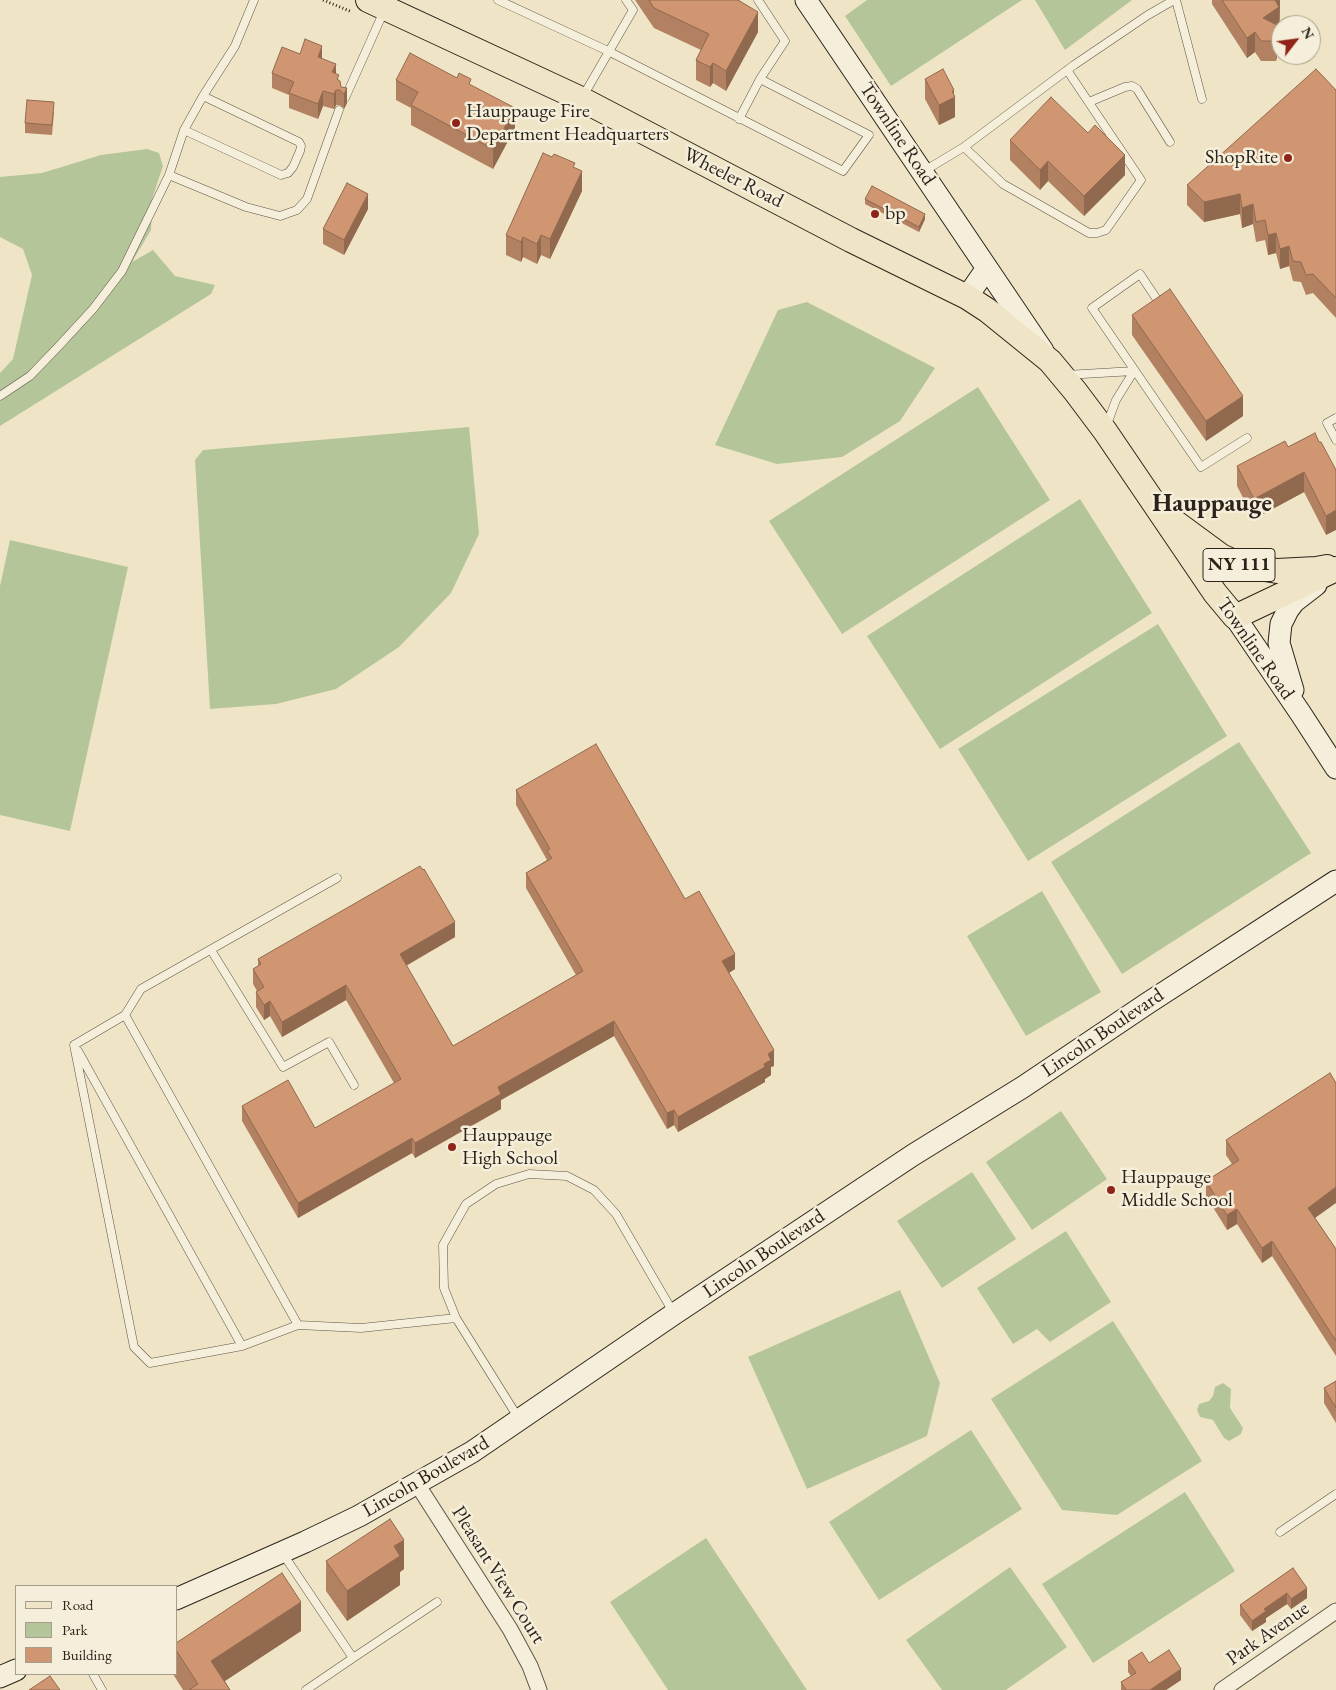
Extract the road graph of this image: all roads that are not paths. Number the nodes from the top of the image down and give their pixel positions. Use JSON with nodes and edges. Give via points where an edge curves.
{"nodes":[{"id":1,"x":254,"y":0,"type":"edge"},
{"id":2,"x":498,"y":0,"type":"edge"},
{"id":3,"x":626,"y":0,"type":"edge"},
{"id":4,"x":758,"y":0,"type":"edge"},
{"id":5,"x":806,"y":0,"type":"edge"},
{"id":6,"x":1175,"y":0,"type":"edge"},
{"id":7,"x":377,"y":4,"type":"edge"},
{"id":8,"x":608,"y":51,"type":"junction"},
{"id":9,"x":1067,"y":70,"type":"junction"},
{"id":10,"x":760,"y":79,"type":"junction"},
{"id":11,"x":203,"y":96,"type":"junction"},
{"id":12,"x":345,"y":98,"type":"edge"},
{"id":13,"x":581,"y":99,"type":"junction"},
{"id":14,"x":1202,"y":99,"type":"dead end"},
{"id":15,"x":1089,"y":102,"type":"junction"},
{"id":16,"x":339,"y":110,"type":"dead end"},
{"id":17,"x":739,"y":119,"type":"junction"},
{"id":18,"x":184,"y":130,"type":"junction"},
{"id":19,"x":1170,"y":142,"type":"dead end"},
{"id":20,"x":964,"y":147,"type":"junction"},
{"id":21,"x":923,"y":172,"type":"junction"},
{"id":22,"x":169,"y":175,"type":"junction"},
{"id":23,"x":987,"y":268,"type":"junction"},
{"id":24,"x":967,"y":297,"type":"junction"},
{"id":25,"x":1162,"y":307,"type":"edge"},
{"id":26,"x":987,"y":310,"type":"junction"},
{"id":27,"x":1056,"y":368,"type":"junction"},
{"id":28,"x":1134,"y":371,"type":"junction"},
{"id":29,"x":0,"y":396,"type":"edge"},
{"id":30,"x":1336,"y":418,"type":"edge"},
{"id":31,"x":1105,"y":431,"type":"junction"},
{"id":32,"x":1248,"y":438,"type":"dead end"},
{"id":33,"x":1336,"y":440,"type":"edge"},
{"id":34,"x":1159,"y":510,"type":"junction"},
{"id":35,"x":1336,"y":564,"type":"edge"},
{"id":36,"x":1336,"y":570,"type":"edge"},
{"id":37,"x":1235,"y":618,"type":"junction"},
{"id":38,"x":1301,"y":714,"type":"junction"},
{"id":39,"x":1335,"y":768,"type":"edge"},
{"id":40,"x":1336,"y":867,"type":"edge"},
{"id":41,"x":338,"y":878,"type":"dead end"},
{"id":42,"x":1336,"y":881,"type":"edge"},
{"id":43,"x":1336,"y":886,"type":"edge"},
{"id":44,"x":1307,"y":901,"type":"junction"},
{"id":45,"x":211,"y":950,"type":"junction"},
{"id":46,"x":124,"y":1015,"type":"junction"},
{"id":47,"x":74,"y":1045,"type":"junction"},
{"id":48,"x":354,"y":1085,"type":"dead end"},
{"id":49,"x":674,"y":1314,"type":"junction"},
{"id":50,"x":456,"y":1318,"type":"junction"},
{"id":51,"x":298,"y":1325,"type":"junction"},
{"id":52,"x":242,"y":1346,"type":"junction"},
{"id":53,"x":520,"y":1420,"type":"junction"},
{"id":54,"x":417,"y":1484,"type":"junction"},
{"id":55,"x":1336,"y":1494,"type":"edge"},
{"id":56,"x":1280,"y":1532,"type":"dead end"},
{"id":57,"x":282,"y":1552,"type":"junction"},
{"id":58,"x":178,"y":1598,"type":"edge"},
{"id":59,"x":437,"y":1602,"type":"dead end"},
{"id":60,"x":1336,"y":1611,"type":"edge"},
{"id":61,"x":353,"y":1658,"type":"junction"},
{"id":62,"x":15,"y":1670,"type":"edge"},
{"id":63,"x":94,"y":1675,"type":"edge"},
{"id":64,"x":0,"y":1677,"type":"edge"},
{"id":65,"x":102,"y":1690,"type":"edge"},
{"id":66,"x":306,"y":1690,"type":"edge"},
{"id":67,"x":539,"y":1690,"type":"edge"},
{"id":68,"x":1222,"y":1690,"type":"edge"}],
"edges":[{"from":1,"to":11,"type":"lane","via":[[235,46]]},
{"from":2,"to":8,"type":"lane"},
{"from":3,"to":8,"type":"lane","via":[[633,10]]},
{"from":4,"to":10,"type":"lane","via":[[785,41]]},
{"from":5,"to":21,"type":"street","name":"Townline Road"},
{"from":6,"to":9,"type":"lane"},
{"from":6,"to":14,"type":"lane"},
{"from":7,"to":12,"type":"lane"},
{"from":7,"to":13,"type":"main road","name":"Wheeler Road","number":"NY 111"},
{"from":8,"to":13,"type":"lane"},
{"from":8,"to":17,"type":"lane"},
{"from":9,"to":15,"type":"lane"},
{"from":9,"to":20,"type":"lane"},
{"from":10,"to":17,"type":"lane"},
{"from":10,"to":17,"type":"lane","via":[[869,135],[843,171]]},
{"from":11,"to":18,"type":"lane"},
{"from":11,"to":18,"type":"lane","via":[[298,142],[300,151],[293,167],[281,175]]},
{"from":13,"to":24,"type":"main road","name":"Wheeler Road","number":"NY 111"},
{"from":15,"to":19,"type":"lane","via":[[1132,86]]},
{"from":15,"to":20,"type":"lane","via":[[1141,180],[1106,230],[1090,233],[1004,184]]},
{"from":16,"to":22,"type":"lane","via":[[307,199],[297,210],[280,216],[246,207]]},
{"from":18,"to":22,"type":"lane"},
{"from":20,"to":21,"type":"lane"},
{"from":21,"to":23,"type":"street","name":"Townline Road"},
{"from":22,"to":29,"type":"lane","via":[[122,271],[93,309],[30,376]]},
{"from":23,"to":24,"type":"street"},
{"from":23,"to":26,"type":"street","name":"Townline Road","via":[[992,285]]},
{"from":23,"to":27,"type":"street","name":"Townline Road"},
{"from":24,"to":26,"type":"main road","name":"Wheeler Road","number":"NY 111"},
{"from":25,"to":28,"type":"lane","via":[[1140,274],[1092,308]]},
{"from":26,"to":27,"type":"main road","name":"Townline Road","number":"NY 111"},
{"from":27,"to":28,"type":"lane"},
{"from":27,"to":31,"type":"main road","name":"Townline Road","number":"NY 111"},
{"from":28,"to":31,"type":"lane","via":[[1116,400]]},
{"from":28,"to":32,"type":"lane","via":[[1201,467]]},
{"from":30,"to":33,"type":"lane","via":[[1327,423]]},
{"from":31,"to":34,"type":"main road","name":"Townline Road","number":"NY 111"},
{"from":34,"to":35,"type":"main road","number":"NY 111","via":[[1221,556],[1241,565],[1277,571],[1316,569]]},
{"from":34,"to":37,"type":"main road","name":"Townline Road","number":"NY 111"},
{"from":36,"to":37,"type":"main road","number":"NY 111"},
{"from":36,"to":38,"type":"street","via":[[1294,602],[1281,624],[1279,642]]},
{"from":37,"to":38,"type":"street","name":"Townline Road"},
{"from":38,"to":39,"type":"street","name":"Townline Road"},
{"from":40,"to":44,"type":"street"},
{"from":41,"to":45,"type":"lane"},
{"from":42,"to":44,"type":"street","name":"Lincoln Boulevard"},
{"from":43,"to":44,"type":"street"},
{"from":44,"to":49,"type":"street","name":"Lincoln Boulevard","via":[[913,1155]]},
{"from":45,"to":46,"type":"lane","via":[[141,989]]},
{"from":45,"to":48,"type":"lane","via":[[283,1067],[329,1042]]},
{"from":46,"to":47,"type":"lane"},
{"from":46,"to":51,"type":"lane"},
{"from":47,"to":52,"type":"lane"},
{"from":47,"to":52,"type":"lane","via":[[134,1347],[150,1363]]},
{"from":49,"to":50,"type":"lane","via":[[616,1214],[594,1190],[567,1176],[528,1174],[496,1184],[466,1204],[443,1245],[444,1288]]},
{"from":49,"to":53,"type":"street","name":"Lincoln Boulevard"},
{"from":50,"to":51,"type":"lane","via":[[360,1328]]},
{"from":50,"to":53,"type":"lane"},
{"from":51,"to":52,"type":"lane"},
{"from":53,"to":54,"type":"street","name":"Lincoln Boulevard"},
{"from":54,"to":57,"type":"street","name":"Lincoln Boulevard"},
{"from":54,"to":67,"type":"street","name":"Pleasant View Court","via":[[510,1629]]},
{"from":55,"to":56,"type":"lane"},
{"from":57,"to":58,"type":"street","name":"Lincoln Boulevard"},
{"from":57,"to":61,"type":"lane"},
{"from":59,"to":61,"type":"lane"},
{"from":60,"to":68,"type":"street","name":"Park Avenue"},
{"from":61,"to":66,"type":"lane"},
{"from":62,"to":64,"type":"street"},
{"from":63,"to":65,"type":"lane"}]}
